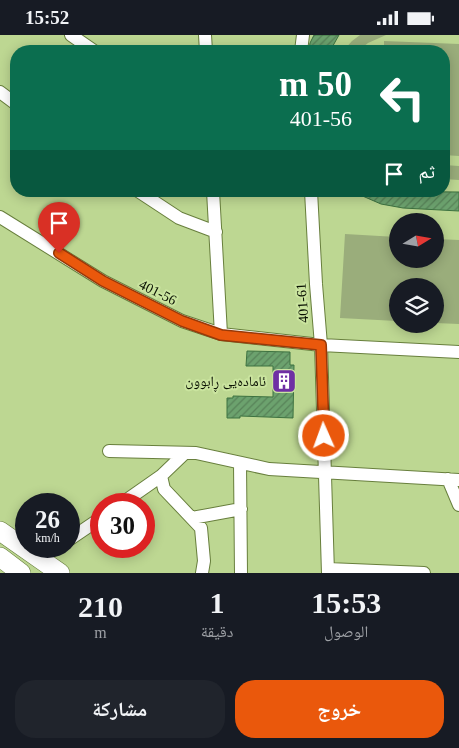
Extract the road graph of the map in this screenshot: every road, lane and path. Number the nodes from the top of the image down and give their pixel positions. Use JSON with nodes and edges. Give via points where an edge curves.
{"nodes":[{"id":1,"x":71,"y":35,"type":"edge"},
{"id":2,"x":85,"y":45,"type":"edge"},
{"id":3,"x":147,"y":197,"type":"edge"},
{"id":4,"x":214,"y":197,"type":"edge"},
{"id":5,"x":311,"y":197,"type":"edge"},
{"id":6,"x":0,"y":217,"type":"edge"},
{"id":7,"x":216,"y":232,"type":"junction"},
{"id":8,"x":221,"y":335,"type":"junction"},
{"id":9,"x":321,"y":345,"type":"junction"},
{"id":10,"x":459,"y":352,"type":"edge"},
{"id":11,"x":109,"y":451,"type":"dead end"},
{"id":12,"x":185,"y":453,"type":"junction"},
{"id":13,"x":240,"y":463,"type":"junction"},
{"id":14,"x":326,"y":472,"type":"junction"},
{"id":15,"x":161,"y":476,"type":"junction"},
{"id":16,"x":454,"y":479,"type":"edge"},
{"id":17,"x":137,"y":493,"type":"edge"},
{"id":18,"x":459,"y":505,"type":"edge"},
{"id":19,"x":241,"y":509,"type":"junction"},
{"id":20,"x":192,"y":518,"type":"junction"},
{"id":21,"x":0,"y":531,"type":"edge"},
{"id":22,"x":1,"y":559,"type":"edge"},
{"id":23,"x":328,"y":571,"type":"edge"},
{"id":24,"x":21,"y":573,"type":"edge"},
{"id":25,"x":60,"y":573,"type":"edge"},
{"id":26,"x":202,"y":573,"type":"edge"},
{"id":27,"x":241,"y":573,"type":"edge"},
{"id":28,"x":424,"y":573,"type":"edge"}],
"edges":[{"from":1,"to":2,"type":"street"},
{"from":3,"to":7,"type":"street","via":[[179,218]]},
{"from":4,"to":7,"type":"street"},
{"from":5,"to":9,"type":"street","name":"401-61"},
{"from":6,"to":8,"type":"street","name":"401-56","via":[[103,281],[182,321]]},
{"from":7,"to":8,"type":"street"},
{"from":8,"to":9,"type":"street","name":"401-56"},
{"from":9,"to":10,"type":"street","name":"401-56"},
{"from":9,"to":14,"type":"street","name":"401-61"},
{"from":11,"to":12,"type":"street"},
{"from":12,"to":13,"type":"street"},
{"from":12,"to":15,"type":"street"},
{"from":13,"to":14,"type":"street","via":[[269,469]]},
{"from":13,"to":19,"type":"street"},
{"from":14,"to":16,"type":"street"},
{"from":14,"to":23,"type":"street","name":"401-61"},
{"from":15,"to":17,"type":"street"},
{"from":15,"to":20,"type":"street","via":[[164,489]]},
{"from":16,"to":18,"type":"street"},
{"from":19,"to":20,"type":"street"},
{"from":19,"to":27,"type":"street"},
{"from":20,"to":26,"type":"street","via":[[201,528]]},
{"from":21,"to":25,"type":"main road"},
{"from":22,"to":24,"type":"main road"},
{"from":23,"to":28,"type":"street"}]}
